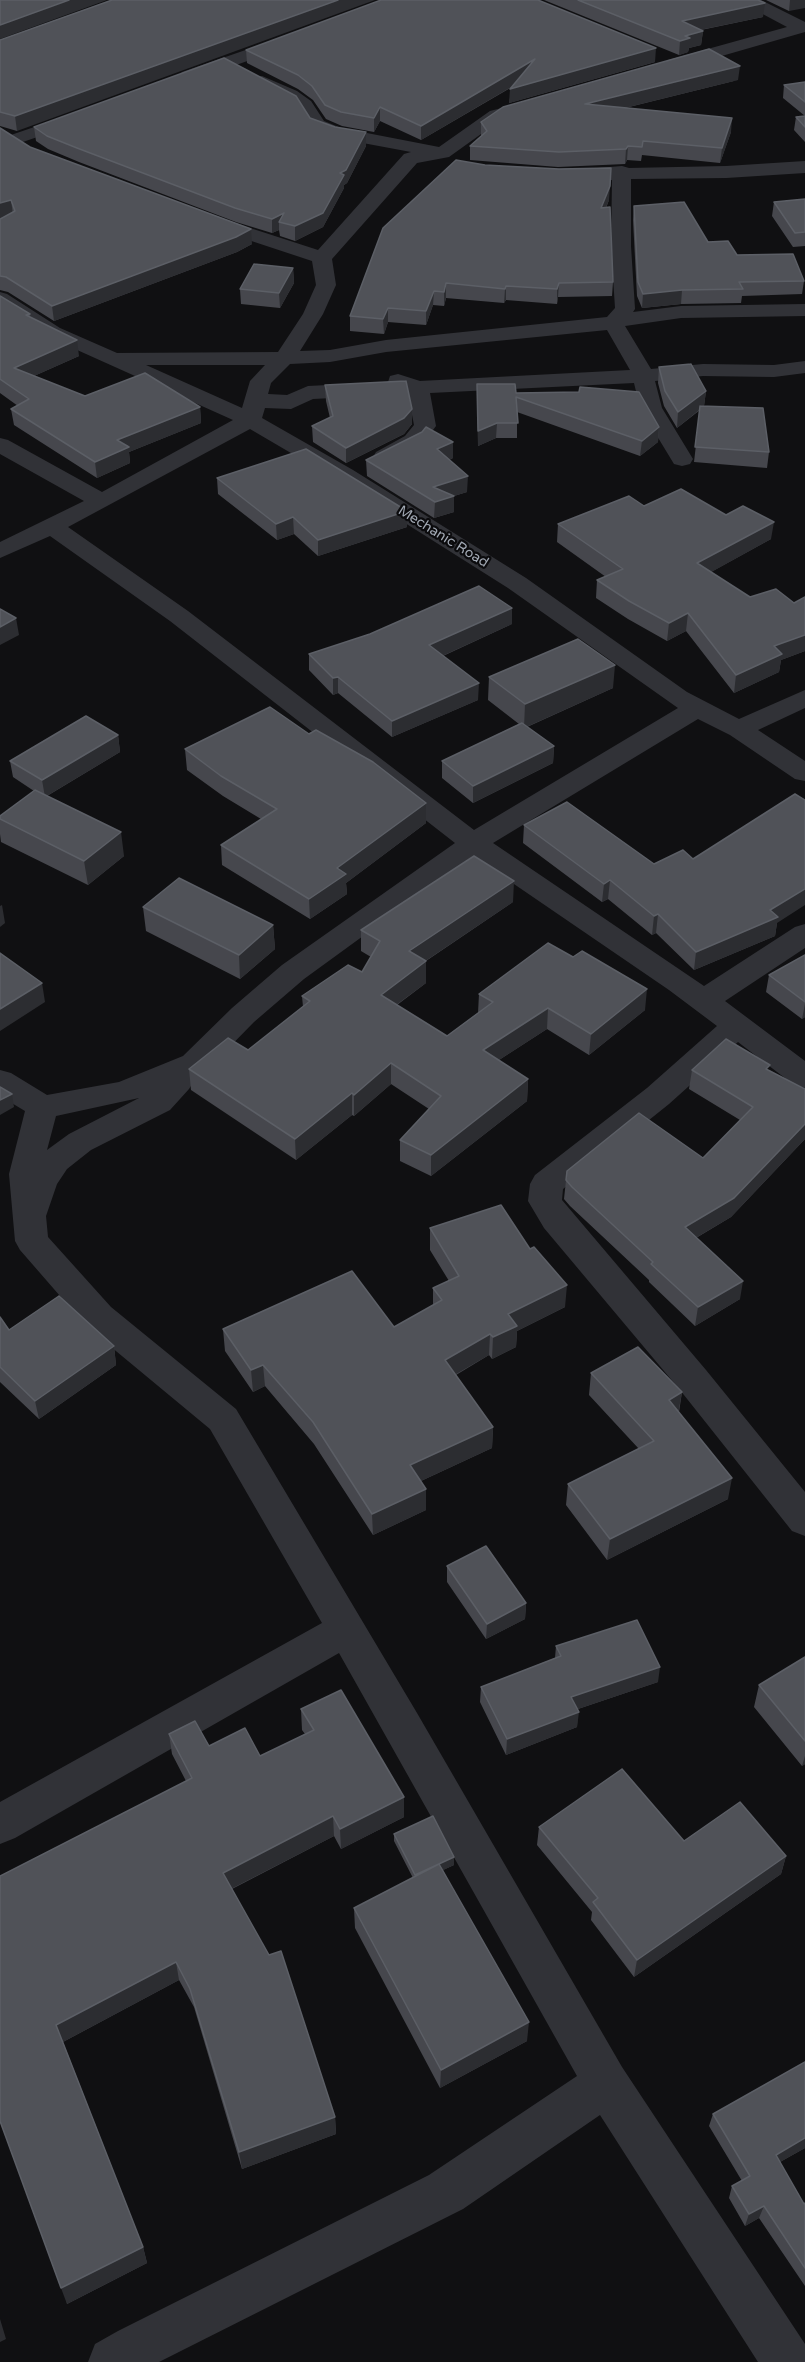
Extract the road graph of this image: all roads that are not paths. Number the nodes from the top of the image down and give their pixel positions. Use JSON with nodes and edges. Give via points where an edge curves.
{"nodes":[{"id":1,"x":748,"y":0,"type":"edge"},
{"id":2,"x":803,"y":28,"type":"edge"},
{"id":3,"x":303,"y":35,"type":"edge"},
{"id":4,"x":225,"y":62,"type":"junction"},
{"id":5,"x":655,"y":62,"type":"edge"},
{"id":6,"x":170,"y":83,"type":"edge"},
{"id":7,"x":541,"y":102,"type":"edge"},
{"id":8,"x":94,"y":111,"type":"edge"},
{"id":9,"x":9,"y":136,"type":"edge"},
{"id":10,"x":40,"y":155,"type":"edge"},
{"id":11,"x":448,"y":159,"type":"junction"},
{"id":12,"x":805,"y":166,"type":"edge"},
{"id":13,"x":622,"y":172,"type":"junction"},
{"id":14,"x":547,"y":174,"type":"edge"},
{"id":15,"x":195,"y":215,"type":"edge"},
{"id":16,"x":322,"y":258,"type":"junction"},
{"id":17,"x":0,"y":298,"type":"edge"},
{"id":18,"x":805,"y":310,"type":"edge"},
{"id":19,"x":613,"y":323,"type":"junction"},
{"id":20,"x":285,"y":357,"type":"junction"},
{"id":21,"x":116,"y":359,"type":"junction"},
{"id":22,"x":805,"y":367,"type":"edge"},
{"id":23,"x":644,"y":376,"type":"junction"},
{"id":24,"x":418,"y":387,"type":"junction"},
{"id":25,"x":256,"y":396,"type":"junction"},
{"id":26,"x":250,"y":420,"type":"junction"},
{"id":27,"x":0,"y":445,"type":"edge"},
{"id":28,"x":682,"y":459,"type":"dead end"},
{"id":29,"x":345,"y":475,"type":"junction"},
{"id":30,"x":102,"y":501,"type":"junction"},
{"id":31,"x":50,"y":525,"type":"junction"},
{"id":32,"x":0,"y":551,"type":"edge"},
{"id":33,"x":805,"y":698,"type":"edge"},
{"id":34,"x":697,"y":708,"type":"junction"},
{"id":35,"x":739,"y":729,"type":"junction"},
{"id":36,"x":805,"y":773,"type":"edge"},
{"id":37,"x":473,"y":843,"type":"junction"},
{"id":38,"x":805,"y":934,"type":"edge"},
{"id":39,"x":703,"y":1001,"type":"junction"},
{"id":40,"x":737,"y":1026,"type":"junction"},
{"id":41,"x":194,"y":1064,"type":"junction"},
{"id":42,"x":805,"y":1077,"type":"edge"},
{"id":43,"x":0,"y":1081,"type":"edge"},
{"id":44,"x":42,"y":1107,"type":"junction"},
{"id":45,"x":30,"y":1221,"type":"junction"},
{"id":46,"x":805,"y":1520,"type":"edge"},
{"id":47,"x":346,"y":1629,"type":"junction"},
{"id":48,"x":0,"y":1824,"type":"edge"},
{"id":49,"x":606,"y":2083,"type":"junction"},
{"id":50,"x":113,"y":2362,"type":"edge"},
{"id":51,"x":787,"y":2362,"type":"edge"}],
"edges":[{"from":1,"to":2,"type":"street"},
{"from":2,"to":5,"type":"street","via":[[678,63]]},
{"from":3,"to":4,"type":"street"},
{"from":4,"to":6,"type":"street"},
{"from":4,"to":11,"type":"street","via":[[291,95],[304,105],[317,125]]},
{"from":7,"to":11,"type":"street","via":[[496,116]]},
{"from":8,"to":9,"type":"street"},
{"from":9,"to":10,"type":"street"},
{"from":11,"to":16,"type":"street","via":[[411,158]]},
{"from":12,"to":13,"type":"street"},
{"from":13,"to":14,"type":"street"},
{"from":13,"to":19,"type":"street","via":[[625,309]]},
{"from":15,"to":16,"type":"street"},
{"from":16,"to":20,"type":"street","via":[[326,285],[313,314]]},
{"from":17,"to":21,"type":"street","name":"Mechanic Road","via":[[53,332]]},
{"from":18,"to":19,"type":"street","via":[[681,312]]},
{"from":19,"to":20,"type":"street","via":[[386,346],[330,356]]},
{"from":19,"to":23,"type":"street"},
{"from":20,"to":21,"type":"street"},
{"from":20,"to":24,"type":"street","via":[[322,360]]},
{"from":20,"to":25,"type":"street","via":[[261,381]]},
{"from":21,"to":26,"type":"street","name":"Mechanic Road"},
{"from":22,"to":23,"type":"street"},
{"from":23,"to":24,"type":"street"},
{"from":23,"to":28,"type":"street","via":[[651,408]]},
{"from":24,"to":25,"type":"street","via":[[308,393],[291,402],[268,402]]},
{"from":24,"to":29,"type":"street","via":[[425,426],[413,441]]},
{"from":25,"to":26,"type":"street"},
{"from":26,"to":29,"type":"street","name":"Mechanic Road"},
{"from":26,"to":30,"type":"street"},
{"from":27,"to":30,"type":"street"},
{"from":29,"to":34,"type":"street","name":"Mechanic Road","via":[[518,583],[678,699]]},
{"from":30,"to":31,"type":"street"},
{"from":31,"to":32,"type":"street"},
{"from":31,"to":37,"type":"street","via":[[179,616]]},
{"from":33,"to":35,"type":"street"},
{"from":34,"to":35,"type":"street","name":"Mechanic Road"},
{"from":34,"to":37,"type":"street"},
{"from":35,"to":36,"type":"street","name":"Mechanic Road"},
{"from":37,"to":39,"type":"street"},
{"from":37,"to":41,"type":"street","via":[[293,972]]},
{"from":38,"to":39,"type":"street"},
{"from":39,"to":40,"type":"street"},
{"from":40,"to":42,"type":"street"},
{"from":40,"to":46,"type":"street","via":[[658,1096],[547,1184],[545,1201]]},
{"from":41,"to":44,"type":"street","via":[[124,1092]]},
{"from":41,"to":45,"type":"street","via":[[159,1102],[80,1142],[56,1161],[41,1182]]},
{"from":43,"to":44,"type":"street"},
{"from":44,"to":45,"type":"street","via":[[25,1174]]},
{"from":45,"to":47,"type":"street","via":[[32,1241],[99,1317],[223,1419]]},
{"from":47,"to":48,"type":"street"},
{"from":47,"to":49,"type":"street"},
{"from":49,"to":50,"type":"street","via":[[446,2192]]},
{"from":49,"to":51,"type":"street"}]}
